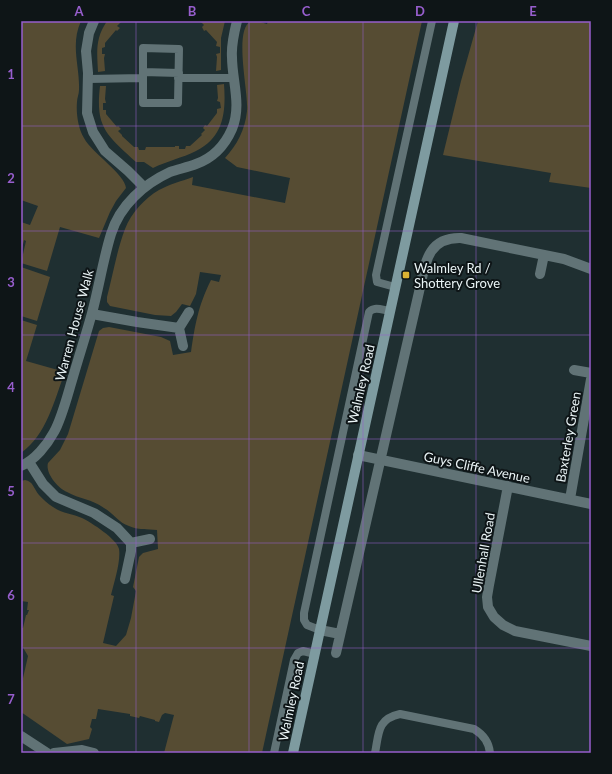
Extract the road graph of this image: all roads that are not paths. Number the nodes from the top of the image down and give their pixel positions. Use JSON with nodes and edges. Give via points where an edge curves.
{"nodes":[{"id":1,"x":94,"y":21,"type":"edge"},
{"id":2,"x":236,"y":21,"type":"edge"},
{"id":3,"x":432,"y":21,"type":"edge"},
{"id":4,"x":454,"y":21,"type":"edge"},
{"id":5,"x":143,"y":75,"type":"junction"},
{"id":6,"x":178,"y":76,"type":"junction"},
{"id":7,"x":234,"y":78,"type":"junction"},
{"id":8,"x":88,"y":79,"type":"junction"},
{"id":9,"x":144,"y":187,"type":"junction"},
{"id":10,"x":544,"y":255,"type":"junction"},
{"id":11,"x":591,"y":269,"type":"edge"},
{"id":12,"x":540,"y":274,"type":"dead end"},
{"id":13,"x":395,"y":287,"type":"junction"},
{"id":14,"x":390,"y":311,"type":"junction"},
{"id":15,"x":189,"y":312,"type":"dead end"},
{"id":16,"x":92,"y":314,"type":"junction"},
{"id":17,"x":179,"y":328,"type":"junction"},
{"id":18,"x":183,"y":346,"type":"dead end"},
{"id":19,"x":574,"y":370,"type":"dead end"},
{"id":20,"x":591,"y":373,"type":"edge"},
{"id":21,"x":591,"y":379,"type":"edge"},
{"id":22,"x":358,"y":455,"type":"junction"},
{"id":23,"x":380,"y":460,"type":"junction"},
{"id":24,"x":25,"y":464,"type":"edge"},
{"id":25,"x":508,"y":486,"type":"junction"},
{"id":26,"x":570,"y":499,"type":"junction"},
{"id":27,"x":591,"y":504,"type":"edge"},
{"id":28,"x":150,"y":539,"type":"dead end"},
{"id":29,"x":131,"y":543,"type":"junction"},
{"id":30,"x":125,"y":579,"type":"dead end"},
{"id":31,"x":320,"y":630,"type":"junction"},
{"id":32,"x":340,"y":634,"type":"junction"},
{"id":33,"x":591,"y":646,"type":"edge"},
{"id":34,"x":315,"y":654,"type":"junction"},
{"id":35,"x":336,"y":654,"type":"dead end"},
{"id":36,"x":21,"y":736,"type":"edge"},
{"id":37,"x":46,"y":753,"type":"edge"},
{"id":38,"x":54,"y":753,"type":"edge"},
{"id":39,"x":94,"y":753,"type":"edge"},
{"id":40,"x":274,"y":753,"type":"edge"},
{"id":41,"x":293,"y":753,"type":"edge"},
{"id":42,"x":374,"y":753,"type":"edge"},
{"id":43,"x":490,"y":753,"type":"edge"}],
"edges":[{"from":1,"to":8,"type":"street","via":[[86,51]]},
{"from":2,"to":7,"type":"street","name":"Warren House Walk","via":[[232,56]]},
{"from":3,"to":13,"type":"lane","via":[[376,275],[377,282]]},
{"from":4,"to":13,"type":"main road","name":"Walmley Road"},
{"from":5,"to":6,"type":"lane"},
{"from":5,"to":6,"type":"lane","via":[[143,103],[178,103]]},
{"from":5,"to":6,"type":"lane","via":[[143,48],[179,49]]},
{"from":5,"to":8,"type":"lane"},
{"from":6,"to":7,"type":"lane"},
{"from":7,"to":9,"type":"street","name":"Warren House Walk","via":[[236,114],[225,142],[215,154],[170,172]]},
{"from":8,"to":9,"type":"street","via":[[87,113],[93,132],[106,151]]},
{"from":9,"to":16,"type":"street","name":"Warren House Walk","via":[[119,215],[111,233]]},
{"from":10,"to":11,"type":"street"},
{"from":10,"to":12,"type":"street"},
{"from":10,"to":23,"type":"street","via":[[455,238],[434,246],[424,268]]},
{"from":13,"to":14,"type":"main road","name":"Walmley Road"},
{"from":14,"to":22,"type":"main road","name":"Walmley Road"},
{"from":14,"to":31,"type":"lane","via":[[372,309],[367,320],[304,613],[307,625]]},
{"from":15,"to":17,"type":"street"},
{"from":16,"to":17,"type":"street"},
{"from":16,"to":24,"type":"street","name":"Warren House Walk","via":[[55,431],[45,445]]},
{"from":17,"to":18,"type":"street"},
{"from":19,"to":20,"type":"street"},
{"from":21,"to":26,"type":"street","name":"Baxterley Green"},
{"from":22,"to":23,"type":"street","name":"Guys Cliffe Avenue"},
{"from":22,"to":31,"type":"main road","name":"Walmley Road"},
{"from":23,"to":25,"type":"street","name":"Guys Cliffe Avenue"},
{"from":23,"to":32,"type":"street"},
{"from":24,"to":29,"type":"street","via":[[56,497],[94,513],[117,528]]},
{"from":25,"to":26,"type":"street","name":"Guys Cliffe Avenue"},
{"from":25,"to":33,"type":"street","name":"Ullenhall Road","via":[[487,597],[488,607],[494,617],[515,631]]},
{"from":26,"to":27,"type":"street","name":"Guys Cliffe Avenue"},
{"from":28,"to":29,"type":"street"},
{"from":29,"to":30,"type":"street"},
{"from":31,"to":32,"type":"street"},
{"from":31,"to":34,"type":"main road","name":"Walmley Road"},
{"from":32,"to":35,"type":"street"},
{"from":34,"to":40,"type":"lane","via":[[303,651],[298,653],[294,660]]},
{"from":34,"to":41,"type":"main road","name":"Walmley Road"},
{"from":36,"to":37,"type":"street"},
{"from":38,"to":39,"type":"street","via":[[82,750]]},
{"from":42,"to":43,"type":"lane","via":[[381,725],[392,716],[400,714],[474,729],[486,740]]}]}
